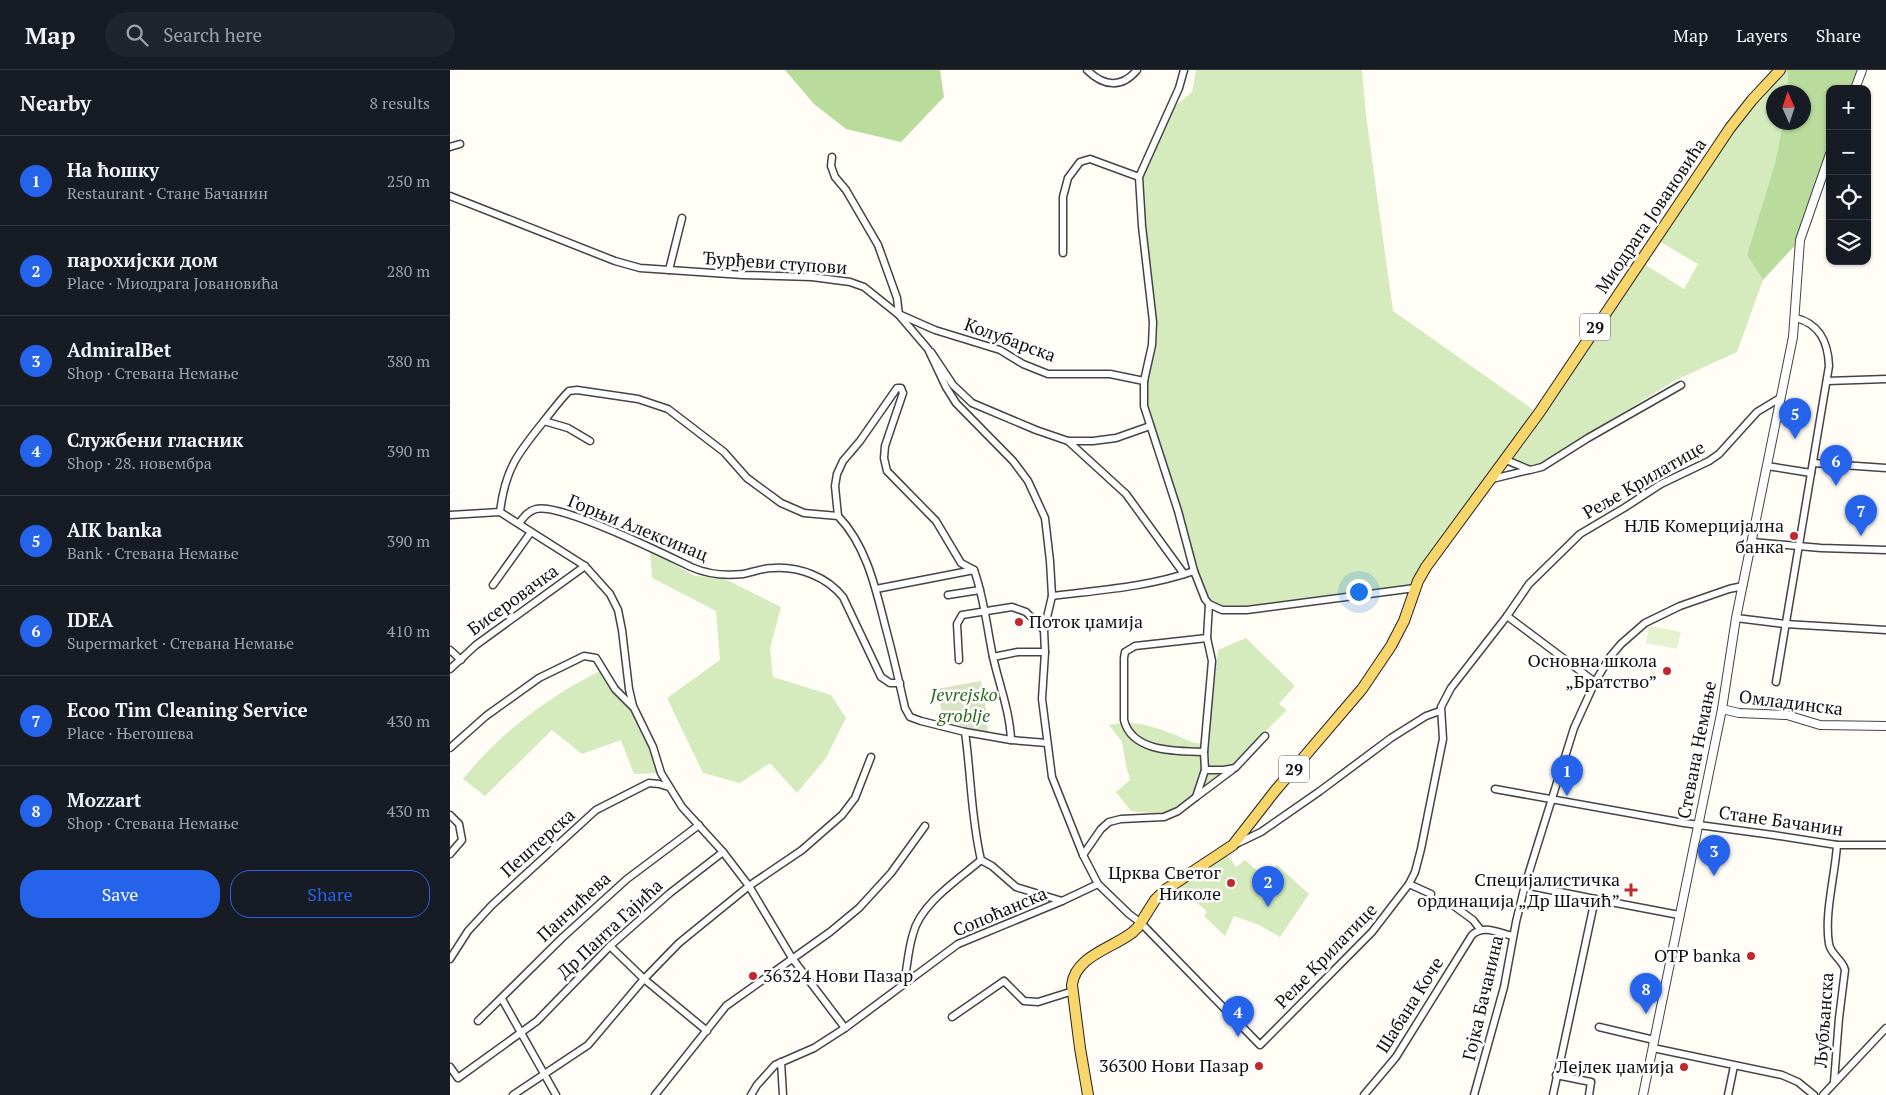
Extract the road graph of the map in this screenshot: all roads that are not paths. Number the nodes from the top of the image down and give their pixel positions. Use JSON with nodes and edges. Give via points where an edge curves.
{"nodes":[{"id":1,"x":1087,"y":70,"type":"edge"},
{"id":2,"x":1138,"y":70,"type":"edge"},
{"id":3,"x":1184,"y":70,"type":"edge"},
{"id":4,"x":1780,"y":70,"type":"edge"},
{"id":5,"x":1862,"y":70,"type":"edge"},
{"id":6,"x":1856,"y":85,"type":"edge"},
{"id":7,"x":460,"y":144,"type":"dead end"},
{"id":8,"x":450,"y":146,"type":"edge"},
{"id":9,"x":832,"y":157,"type":"dead end"},
{"id":10,"x":1826,"y":165,"type":"edge"},
{"id":11,"x":1139,"y":177,"type":"junction"},
{"id":12,"x":450,"y":196,"type":"edge"},
{"id":13,"x":682,"y":218,"type":"dead end"},
{"id":14,"x":1063,"y":253,"type":"dead end"},
{"id":15,"x":669,"y":270,"type":"junction"},
{"id":16,"x":900,"y":314,"type":"junction"},
{"id":17,"x":1796,"y":318,"type":"junction"},
{"id":18,"x":928,"y":349,"type":"junction"},
{"id":19,"x":1886,"y":379,"type":"edge"},
{"id":20,"x":1144,"y":381,"type":"junction"},
{"id":21,"x":1827,"y":381,"type":"junction"},
{"id":22,"x":1681,"y":385,"type":"dead end"},
{"id":23,"x":1780,"y":398,"type":"junction"},
{"id":24,"x":544,"y":421,"type":"junction"},
{"id":25,"x":1150,"y":426,"type":"junction"},
{"id":26,"x":1068,"y":441,"type":"junction"},
{"id":27,"x":590,"y":442,"type":"dead end"},
{"id":28,"x":1506,"y":460,"type":"junction"},
{"id":29,"x":1813,"y":463,"type":"junction"},
{"id":30,"x":1767,"y":466,"type":"junction"},
{"id":31,"x":1886,"y":468,"type":"edge"},
{"id":32,"x":1530,"y":470,"type":"junction"},
{"id":33,"x":1811,"y":473,"type":"junction"},
{"id":34,"x":1492,"y":479,"type":"junction"},
{"id":35,"x":500,"y":512,"type":"junction"},
{"id":36,"x":450,"y":515,"type":"edge"},
{"id":37,"x":838,"y":516,"type":"junction"},
{"id":38,"x":520,"y":523,"type":"junction"},
{"id":39,"x":531,"y":532,"type":"junction"},
{"id":40,"x":1752,"y":542,"type":"junction"},
{"id":41,"x":1800,"y":546,"type":"junction"},
{"id":42,"x":1886,"y":550,"type":"edge"},
{"id":43,"x":585,"y":566,"type":"junction"},
{"id":44,"x":974,"y":570,"type":"junction"},
{"id":45,"x":1194,"y":571,"type":"junction"},
{"id":46,"x":1184,"y":574,"type":"junction"},
{"id":47,"x":493,"y":584,"type":"dead end"},
{"id":48,"x":1743,"y":586,"type":"junction"},
{"id":49,"x":1416,"y":588,"type":"junction"},
{"id":50,"x":876,"y":589,"type":"junction"},
{"id":51,"x":980,"y":590,"type":"junction"},
{"id":52,"x":948,"y":595,"type":"dead end"},
{"id":53,"x":1052,"y":596,"type":"junction"},
{"id":54,"x":1209,"y":604,"type":"junction"},
{"id":55,"x":984,"y":611,"type":"junction"},
{"id":56,"x":1507,"y":616,"type":"junction"},
{"id":57,"x":1736,"y":618,"type":"junction"},
{"id":58,"x":1785,"y":624,"type":"junction"},
{"id":59,"x":1044,"y":630,"type":"junction"},
{"id":60,"x":1886,"y":630,"type":"edge"},
{"id":61,"x":1207,"y":638,"type":"junction"},
{"id":62,"x":450,"y":650,"type":"edge"},
{"id":63,"x":1045,"y":652,"type":"junction"},
{"id":64,"x":993,"y":657,"type":"junction"},
{"id":65,"x":461,"y":660,"type":"junction"},
{"id":66,"x":959,"y":660,"type":"dead end"},
{"id":67,"x":450,"y":669,"type":"edge"},
{"id":68,"x":1596,"y":682,"type":"junction"},
{"id":69,"x":1776,"y":682,"type":"dead end"},
{"id":70,"x":900,"y":683,"type":"junction"},
{"id":71,"x":633,"y":706,"type":"junction"},
{"id":72,"x":1722,"y":709,"type":"junction"},
{"id":73,"x":1440,"y":711,"type":"junction"},
{"id":74,"x":1886,"y":726,"type":"edge"},
{"id":75,"x":965,"y":732,"type":"junction"},
{"id":76,"x":1266,"y":736,"type":"dead end"},
{"id":77,"x":1011,"y":740,"type":"junction"},
{"id":78,"x":1047,"y":743,"type":"junction"},
{"id":79,"x":450,"y":748,"type":"edge"},
{"id":80,"x":1204,"y":752,"type":"junction"},
{"id":81,"x":871,"y":756,"type":"dead end"},
{"id":82,"x":1235,"y":768,"type":"junction"},
{"id":83,"x":1205,"y":770,"type":"junction"},
{"id":84,"x":669,"y":787,"type":"junction"},
{"id":85,"x":1495,"y":789,"type":"dead end"},
{"id":86,"x":1196,"y":797,"type":"junction"},
{"id":87,"x":1552,"y":800,"type":"junction"},
{"id":88,"x":450,"y":815,"type":"edge"},
{"id":89,"x":699,"y":825,"type":"junction"},
{"id":90,"x":1697,"y":825,"type":"junction"},
{"id":91,"x":925,"y":826,"type":"dead end"},
{"id":92,"x":1886,"y":844,"type":"edge"},
{"id":93,"x":1233,"y":845,"type":"junction"},
{"id":94,"x":1837,"y":846,"type":"junction"},
{"id":95,"x":723,"y":852,"type":"junction"},
{"id":96,"x":450,"y":854,"type":"edge"},
{"id":97,"x":1083,"y":855,"type":"junction"},
{"id":98,"x":982,"y":860,"type":"junction"},
{"id":99,"x":1098,"y":884,"type":"junction"},
{"id":100,"x":1409,"y":884,"type":"junction"},
{"id":101,"x":1525,"y":885,"type":"junction"},
{"id":102,"x":749,"y":886,"type":"junction"},
{"id":103,"x":1431,"y":894,"type":"dead end"},
{"id":104,"x":1596,"y":899,"type":"junction"},
{"id":105,"x":1062,"y":901,"type":"junction"},
{"id":106,"x":1454,"y":906,"type":"dead end"},
{"id":107,"x":1679,"y":915,"type":"junction"},
{"id":108,"x":1141,"y":922,"type":"junction"},
{"id":109,"x":1480,"y":929,"type":"junction"},
{"id":110,"x":1513,"y":936,"type":"junction"},
{"id":111,"x":610,"y":946,"type":"junction"},
{"id":112,"x":792,"y":958,"type":"junction"},
{"id":113,"x":450,"y":959,"type":"edge"},
{"id":114,"x":644,"y":978,"type":"junction"},
{"id":115,"x":904,"y":984,"type":"junction"},
{"id":116,"x":1073,"y":991,"type":"junction"},
{"id":117,"x":502,"y":999,"type":"junction"},
{"id":118,"x":952,"y":1017,"type":"dead end"},
{"id":119,"x":478,"y":1021,"type":"dead end"},
{"id":120,"x":1599,"y":1027,"type":"dead end"},
{"id":121,"x":844,"y":1028,"type":"junction"},
{"id":122,"x":1886,"y":1028,"type":"edge"},
{"id":123,"x":707,"y":1031,"type":"junction"},
{"id":124,"x":522,"y":1032,"type":"junction"},
{"id":125,"x":1653,"y":1044,"type":"junction"},
{"id":126,"x":1260,"y":1045,"type":"joint"},
{"id":127,"x":781,"y":1062,"type":"junction"},
{"id":128,"x":1734,"y":1066,"type":"junction"},
{"id":129,"x":450,"y":1067,"type":"edge"},
{"id":130,"x":545,"y":1074,"type":"junction"},
{"id":131,"x":1556,"y":1075,"type":"junction"},
{"id":132,"x":1834,"y":1082,"type":"junction"},
{"id":133,"x":513,"y":1095,"type":"edge"},
{"id":134,"x":556,"y":1095,"type":"edge"},
{"id":135,"x":655,"y":1095,"type":"edge"},
{"id":136,"x":751,"y":1095,"type":"edge"},
{"id":137,"x":783,"y":1095,"type":"edge"},
{"id":138,"x":1088,"y":1095,"type":"edge"},
{"id":139,"x":1364,"y":1095,"type":"edge"},
{"id":140,"x":1474,"y":1095,"type":"edge"},
{"id":141,"x":1552,"y":1095,"type":"edge"},
{"id":142,"x":1589,"y":1095,"type":"edge"},
{"id":143,"x":1643,"y":1095,"type":"edge"},
{"id":144,"x":1728,"y":1095,"type":"edge"},
{"id":145,"x":1814,"y":1095,"type":"edge"},
{"id":146,"x":1823,"y":1095,"type":"edge"}],
"edges":[{"from":1,"to":2,"type":"street","via":[[1104,82],[1117,84]]},
{"from":3,"to":11,"type":"street"},
{"from":4,"to":28,"type":"main road","name":"Миодрага Јовановића","number":"29","via":[[1730,128]]},
{"from":5,"to":6,"type":"street"},
{"from":7,"to":8,"type":"street"},
{"from":9,"to":16,"type":"street","name":"Ђурђеви ступови","via":[[835,177],[878,246]]},
{"from":10,"to":17,"type":"street","name":"Стевана Немање","via":[[1800,240]]},
{"from":11,"to":14,"type":"street","via":[[1090,159],[1080,162],[1068,178],[1063,197]]},
{"from":11,"to":20,"type":"street","via":[[1153,322]]},
{"from":12,"to":15,"type":"street","name":"Ђурђеви ступови","via":[[615,262]]},
{"from":13,"to":15,"type":"street"},
{"from":15,"to":16,"type":"street","name":"Ђурђеви ступови","via":[[850,282],[864,287]]},
{"from":16,"to":18,"type":"street","name":"Ђурђеви ступови"},
{"from":16,"to":20,"type":"street","name":"Колубарска","via":[[935,330],[1000,350],[1048,374],[1110,374]]},
{"from":17,"to":21,"type":"street","via":[[1809,322],[1827,346]]},
{"from":17,"to":23,"type":"street","name":"Стевана Немање"},
{"from":18,"to":26,"type":"street","via":[[953,385],[972,402]]},
{"from":18,"to":53,"type":"street","name":"Ђурђеви ступови","via":[[956,403],[1013,461],[1028,481],[1045,518]]},
{"from":19,"to":21,"type":"street"},
{"from":20,"to":25,"type":"street","via":[[1144,406]]},
{"from":21,"to":29,"type":"street"},
{"from":22,"to":32,"type":"street","via":[[1549,463]]},
{"from":23,"to":30,"type":"street","name":"Стевана Немање"},
{"from":23,"to":56,"type":"street","name":"Реље Крилатице","via":[[1757,412],[1715,457],[1661,484],[1580,534],[1534,578]]},
{"from":24,"to":27,"type":"street","via":[[568,428]]},
{"from":24,"to":35,"type":"street","via":[[512,464]]},
{"from":24,"to":37,"type":"street","via":[[569,390],[638,399],[668,409],[724,452],[747,478],[781,503],[804,513]]},
{"from":25,"to":26,"type":"street","via":[[1116,438]]},
{"from":25,"to":45,"type":"street"},
{"from":26,"to":46,"type":"street","via":[[1126,494]]},
{"from":28,"to":32,"type":"street"},
{"from":28,"to":34,"type":"main road","name":"Миодрага Јовановића","number":"29"},
{"from":29,"to":31,"type":"street"},
{"from":29,"to":33,"type":"street"},
{"from":30,"to":33,"type":"street"},
{"from":30,"to":40,"type":"street","name":"Стевана Немање"},
{"from":32,"to":34,"type":"street"},
{"from":33,"to":41,"type":"street"},
{"from":34,"to":49,"type":"main road","name":"Миодрага Јовановића","number":"29","via":[[1429,563]]},
{"from":35,"to":36,"type":"street"},
{"from":35,"to":38,"type":"street"},
{"from":37,"to":44,"type":"street","via":[[835,486],[843,461],[898,388],[903,389],[885,446],[887,471],[936,521],[961,563]]},
{"from":37,"to":50,"type":"street","via":[[850,528]]},
{"from":38,"to":39,"type":"street"},
{"from":38,"to":70,"type":"street","name":"Горњи Алексинац","via":[[535,509],[549,508],[709,573],[734,574],[773,568],[807,572],[834,586],[843,597],[881,676],[890,683]]},
{"from":39,"to":43,"type":"street"},
{"from":39,"to":47,"type":"street"},
{"from":40,"to":41,"type":"street"},
{"from":40,"to":48,"type":"street","name":"Стевана Немање"},
{"from":41,"to":42,"type":"street"},
{"from":41,"to":58,"type":"street"},
{"from":43,"to":65,"type":"street","name":"Бисеровачка","via":[[476,645]]},
{"from":43,"to":71,"type":"street","via":[[610,594],[618,610]]},
{"from":44,"to":50,"type":"street"},
{"from":44,"to":51,"type":"street"},
{"from":45,"to":46,"type":"street"},
{"from":45,"to":54,"type":"street"},
{"from":46,"to":53,"type":"street","via":[[1118,588]]},
{"from":48,"to":57,"type":"street","name":"Стевана Немање"},
{"from":48,"to":68,"type":"street","name":"Гојка Бачанина","via":[[1680,606],[1645,623],[1610,657]]},
{"from":49,"to":54,"type":"street","via":[[1247,610],[1222,610]]},
{"from":49,"to":93,"type":"main road","name":"Миодрага Јовановића","number":"29","via":[[1404,621],[1374,672]]},
{"from":50,"to":70,"type":"street"},
{"from":51,"to":52,"type":"street"},
{"from":51,"to":55,"type":"street"},
{"from":53,"to":59,"type":"street","name":"Ђурђеви ступови"},
{"from":54,"to":61,"type":"street"},
{"from":55,"to":59,"type":"street","via":[[1019,608]]},
{"from":55,"to":64,"type":"street"},
{"from":55,"to":66,"type":"street","via":[[962,614],[957,624]]},
{"from":56,"to":68,"type":"street"},
{"from":56,"to":73,"type":"street","name":"Реље Крилатице","via":[[1451,688]]},
{"from":57,"to":58,"type":"street"},
{"from":57,"to":72,"type":"street","name":"Стевана Немање"},
{"from":58,"to":60,"type":"street"},
{"from":58,"to":69,"type":"street"},
{"from":59,"to":63,"type":"street","name":"Ђурђеви ступови"},
{"from":61,"to":80,"type":"street","via":[[1212,661]]},
{"from":61,"to":80,"type":"street","via":[[1135,646],[1129,648],[1124,658],[1124,720],[1131,735],[1155,749]]},
{"from":62,"to":65,"type":"street","name":"Бисеровачка"},
{"from":63,"to":64,"type":"street","via":[[1018,652]]},
{"from":63,"to":78,"type":"street","name":"Ђурђеви ступови","via":[[1042,699]]},
{"from":64,"to":77,"type":"street"},
{"from":65,"to":67,"type":"street","name":"Бисеровачка"},
{"from":68,"to":87,"type":"street","name":"Гојка Бачанина","via":[[1576,722]]},
{"from":70,"to":75,"type":"street","via":[[910,717]]},
{"from":71,"to":79,"type":"street","via":[[615,689],[596,658],[584,656],[539,678],[486,716]]},
{"from":71,"to":84,"type":"street"},
{"from":72,"to":74,"type":"street","name":"Омладинска","via":[[1787,715],[1820,725]]},
{"from":72,"to":90,"type":"street","name":"Стевана Немање"},
{"from":73,"to":93,"type":"street","via":[[1390,738],[1261,832]]},
{"from":73,"to":100,"type":"street","name":"Реље Крилатице","via":[[1443,738],[1439,761],[1420,856]]},
{"from":75,"to":77,"type":"street"},
{"from":75,"to":98,"type":"street","via":[[975,827]]},
{"from":76,"to":82,"type":"street"},
{"from":77,"to":78,"type":"street"},
{"from":78,"to":97,"type":"street","name":"Ђурђеви ступови","via":[[1056,790]]},
{"from":80,"to":83,"type":"street"},
{"from":81,"to":102,"type":"street","via":[[855,798],[842,815],[802,850]]},
{"from":82,"to":83,"type":"street"},
{"from":82,"to":86,"type":"street"},
{"from":83,"to":86,"type":"street"},
{"from":84,"to":89,"type":"street"},
{"from":84,"to":113,"type":"street","name":"Пештерска","via":[[649,783],[596,810],[492,905],[468,931]]},
{"from":85,"to":87,"type":"street","name":"Стане Бачанин"},
{"from":86,"to":97,"type":"street","via":[[1164,817],[1109,822]]},
{"from":87,"to":90,"type":"street","name":"Стане Бачанин"},
{"from":87,"to":101,"type":"street","name":"Гојка Бачанина"},
{"from":88,"to":96,"type":"street","via":[[459,824],[462,840]]},
{"from":89,"to":95,"type":"street"},
{"from":89,"to":117,"type":"street","name":"Панчићева","via":[[627,879]]},
{"from":90,"to":94,"type":"street","name":"Стане Бачанин"},
{"from":90,"to":107,"type":"street","name":"Стевана Немање"},
{"from":91,"to":112,"type":"street","via":[[891,873],[859,908]]},
{"from":92,"to":94,"type":"street","name":"Стане Бачанин"},
{"from":93,"to":108,"type":"main road","name":"Миодрага Јовановића","number":"29","via":[[1165,890]]},
{"from":94,"to":132,"type":"street","name":"Љубљанска","via":[[1828,937],[1830,949],[1845,970]]},
{"from":95,"to":102,"type":"street"},
{"from":95,"to":111,"type":"street","name":"Др Панта Гајића"},
{"from":97,"to":99,"type":"street","name":"Ђурђеви ступови"},
{"from":98,"to":105,"type":"street","via":[[1016,886]]},
{"from":98,"to":115,"type":"street","via":[[939,896],[920,917],[913,933]]},
{"from":99,"to":105,"type":"street","name":"Сопоћанска"},
{"from":99,"to":108,"type":"street","name":"Ђурђеви ступови"},
{"from":100,"to":103,"type":"street"},
{"from":100,"to":126,"type":"street","name":"Реље Крилатице","via":[[1372,932]]},
{"from":101,"to":104,"type":"street"},
{"from":101,"to":110,"type":"street","name":"Гојка Бачанина"},
{"from":102,"to":112,"type":"street"},
{"from":102,"to":114,"type":"street","via":[[679,943]]},
{"from":104,"to":107,"type":"street"},
{"from":104,"to":131,"type":"street"},
{"from":105,"to":115,"type":"street","name":"Сопоћанска","via":[[958,944]]},
{"from":106,"to":109,"type":"street"},
{"from":107,"to":125,"type":"street","name":"Стевана Немање"},
{"from":108,"to":116,"type":"main road","number":"29","via":[[1129,935],[1080,964],[1073,979]]},
{"from":108,"to":126,"type":"street","name":"Ђурђеви ступови"},
{"from":109,"to":110,"type":"street"},
{"from":109,"to":139,"type":"street","name":"Шабана Коче","via":[[1468,940],[1396,1057]]},
{"from":110,"to":140,"type":"street","name":"Гојка Бачанина","via":[[1504,987]]},
{"from":111,"to":114,"type":"street"},
{"from":111,"to":124,"type":"street","name":"Др Панта Гајића","via":[[537,1021]]},
{"from":112,"to":121,"type":"street"},
{"from":112,"to":123,"type":"street","via":[[726,1006]]},
{"from":114,"to":123,"type":"street"},
{"from":114,"to":130,"type":"street","via":[[588,1045]]},
{"from":115,"to":121,"type":"street","name":"Сопоћанска"},
{"from":116,"to":118,"type":"street","via":[[1038,1002],[1024,1001],[1004,981]]},
{"from":116,"to":138,"type":"main road","number":"29"},
{"from":117,"to":119,"type":"street","name":"Панчићева"},
{"from":117,"to":124,"type":"street"},
{"from":120,"to":125,"type":"street"},
{"from":121,"to":127,"type":"street","name":"Сопоћанска","via":[[814,1048]]},
{"from":122,"to":132,"type":"street"},
{"from":123,"to":135,"type":"street"},
{"from":124,"to":129,"type":"street","name":"Др Панта Гајића","via":[[458,1078]]},
{"from":124,"to":130,"type":"street"},
{"from":125,"to":128,"type":"street"},
{"from":125,"to":143,"type":"street","name":"Стевана Немање"},
{"from":127,"to":136,"type":"street","name":"Сопоћанска","via":[[771,1068]]},
{"from":127,"to":137,"type":"street"},
{"from":128,"to":144,"type":"street"},
{"from":128,"to":145,"type":"street","via":[[1782,1075],[1798,1082]]},
{"from":130,"to":133,"type":"street"},
{"from":130,"to":134,"type":"street"},
{"from":131,"to":141,"type":"street"},
{"from":131,"to":142,"type":"street","via":[[1592,1082]]},
{"from":132,"to":146,"type":"street"}]}
